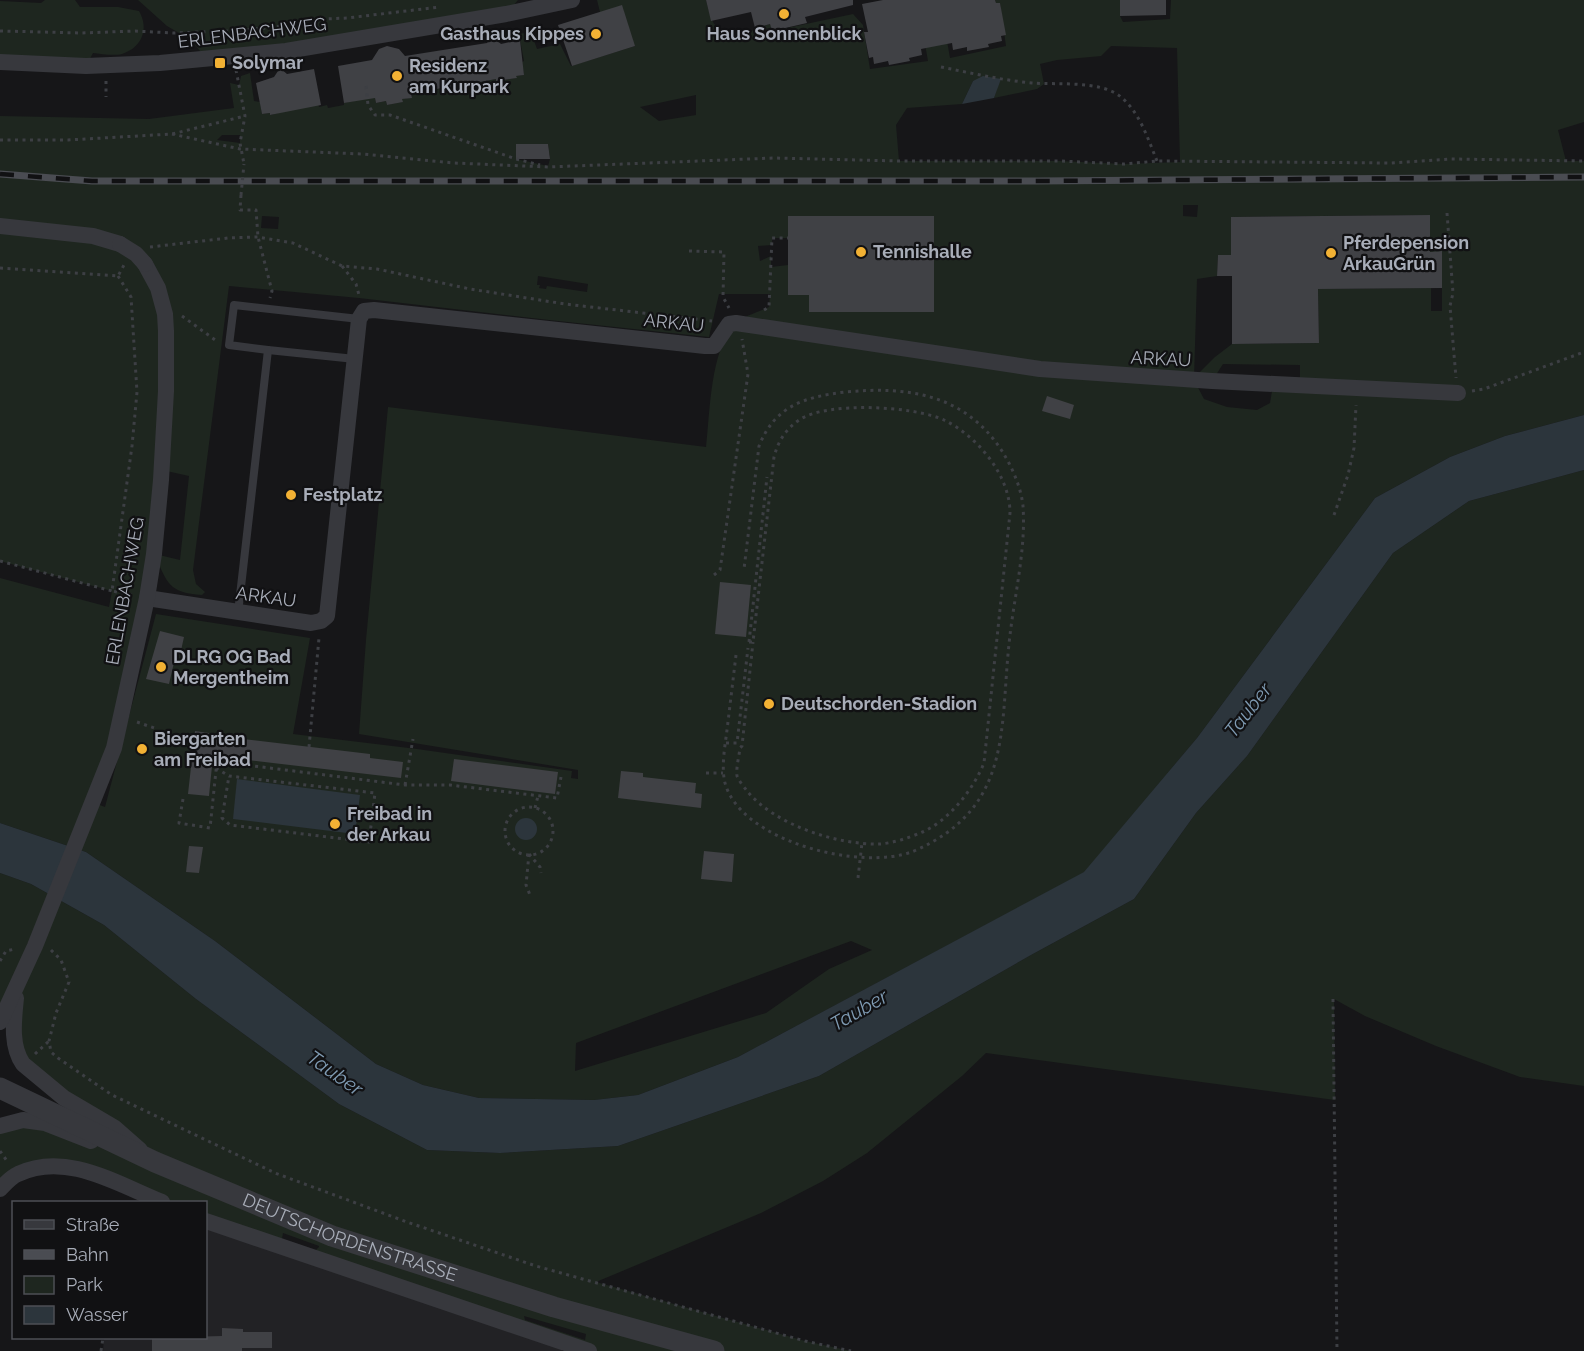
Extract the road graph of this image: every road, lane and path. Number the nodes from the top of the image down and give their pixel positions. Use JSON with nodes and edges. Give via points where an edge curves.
{"nodes":[{"id":1,"x":518,"y":0,"type":"edge"},
{"id":2,"x":572,"y":0,"type":"edge"},
{"id":3,"x":444,"y":6,"type":"dead end"},
{"id":4,"x":506,"y":14,"type":"junction"},
{"id":5,"x":0,"y":31,"type":"edge"},
{"id":6,"x":232,"y":57,"type":"junction"},
{"id":7,"x":0,"y":62,"type":"edge"},
{"id":8,"x":941,"y":67,"type":"dead end"},
{"id":9,"x":106,"y":75,"type":"dead end"},
{"id":10,"x":366,"y":86,"type":"dead end"},
{"id":11,"x":106,"y":98,"type":"dead end"},
{"id":12,"x":245,"y":116,"type":"junction"},
{"id":13,"x":171,"y":134,"type":"junction"},
{"id":14,"x":0,"y":140,"type":"edge"},
{"id":15,"x":240,"y":149,"type":"junction"},
{"id":16,"x":1157,"y":161,"type":"junction"},
{"id":17,"x":1584,"y":161,"type":"edge"},
{"id":18,"x":548,"y":167,"type":"junction"},
{"id":19,"x":1447,"y":213,"type":"dead end"},
{"id":20,"x":0,"y":226,"type":"edge"},
{"id":21,"x":258,"y":237,"type":"junction"},
{"id":22,"x":788,"y":238,"type":"dead end"},
{"id":23,"x":689,"y":251,"type":"dead end"},
{"id":24,"x":145,"y":256,"type":"junction"},
{"id":25,"x":126,"y":261,"type":"dead end"},
{"id":26,"x":342,"y":266,"type":"junction"},
{"id":27,"x":0,"y":268,"type":"edge"},
{"id":28,"x":118,"y":276,"type":"junction"},
{"id":29,"x":269,"y":309,"type":"junction"},
{"id":30,"x":165,"y":314,"type":"junction"},
{"id":31,"x":359,"y":319,"type":"junction"},
{"id":32,"x":736,"y":323,"type":"junction"},
{"id":33,"x":229,"y":345,"type":"junction"},
{"id":34,"x":268,"y":350,"type":"junction"},
{"id":35,"x":1584,"y":352,"type":"edge"},
{"id":36,"x":355,"y":359,"type":"junction"},
{"id":37,"x":1357,"y":388,"type":"junction"},
{"id":38,"x":1458,"y":393,"type":"junction"},
{"id":39,"x":767,"y":477,"type":"dead end"},
{"id":40,"x":1334,"y":515,"type":"dead end"},
{"id":41,"x":0,"y":561,"type":"edge"},
{"id":42,"x":744,"y":569,"type":"dead end"},
{"id":43,"x":714,"y":575,"type":"dead end"},
{"id":44,"x":112,"y":591,"type":"junction"},
{"id":45,"x":147,"y":598,"type":"junction"},
{"id":46,"x":238,"y":613,"type":"junction"},
{"id":47,"x":321,"y":621,"type":"junction"},
{"id":48,"x":753,"y":642,"type":"junction"},
{"id":49,"x":748,"y":648,"type":"dead end"},
{"id":50,"x":736,"y":654,"type":"dead end"},
{"id":51,"x":129,"y":720,"type":"dead end"},
{"id":52,"x":157,"y":729,"type":"dead end"},
{"id":53,"x":216,"y":735,"type":"dead end"},
{"id":54,"x":413,"y":739,"type":"dead end"},
{"id":55,"x":726,"y":743,"type":"junction"},
{"id":56,"x":309,"y":747,"type":"dead end"},
{"id":57,"x":217,"y":761,"type":"junction"},
{"id":58,"x":216,"y":768,"type":"junction"},
{"id":59,"x":706,"y":773,"type":"dead end"},
{"id":60,"x":723,"y":774,"type":"junction"},
{"id":61,"x":229,"y":776,"type":"junction"},
{"id":62,"x":561,"y":777,"type":"dead end"},
{"id":63,"x":405,"y":785,"type":"junction"},
{"id":64,"x":538,"y":796,"type":"junction"},
{"id":65,"x":183,"y":799,"type":"dead end"},
{"id":66,"x":536,"y":808,"type":"junction"},
{"id":67,"x":862,"y":843,"type":"junction"},
{"id":68,"x":530,"y":854,"type":"junction"},
{"id":69,"x":860,"y":857,"type":"junction"},
{"id":70,"x":541,"y":873,"type":"dead end"},
{"id":71,"x":858,"y":878,"type":"dead end"},
{"id":72,"x":530,"y":895,"type":"dead end"},
{"id":73,"x":40,"y":933,"type":"junction"},
{"id":74,"x":18,"y":982,"type":"junction"},
{"id":75,"x":1333,"y":999,"type":"dead end"},
{"id":76,"x":0,"y":1022,"type":"edge"},
{"id":77,"x":0,"y":1088,"type":"edge"},
{"id":78,"x":0,"y":1126,"type":"edge"},
{"id":79,"x":155,"y":1162,"type":"junction"},
{"id":80,"x":0,"y":1189,"type":"edge"},
{"id":81,"x":157,"y":1201,"type":"edge"},
{"id":82,"x":207,"y":1221,"type":"edge"},
{"id":83,"x":589,"y":1351,"type":"edge"},
{"id":84,"x":714,"y":1351,"type":"edge"},
{"id":85,"x":851,"y":1351,"type":"edge"},
{"id":86,"x":1337,"y":1351,"type":"edge"}],
"edges":[{"from":1,"to":4,"type":"street"},
{"from":2,"to":4,"type":"street","name":"ERLENBACHWEG"},
{"from":3,"to":5,"type":"path","via":[[229,31]]},
{"from":4,"to":6,"type":"street","name":"ERLENBACHWEG"},
{"from":6,"to":7,"type":"street","name":"ERLENBACHWEG","via":[[86,66]]},
{"from":6,"to":12,"type":"path"},
{"from":8,"to":16,"type":"path","via":[[1113,92],[1134,112]]},
{"from":9,"to":11,"type":"path"},
{"from":10,"to":18,"type":"path","via":[[368,105],[375,115],[390,115]]},
{"from":12,"to":13,"type":"path"},
{"from":12,"to":15,"type":"path"},
{"from":13,"to":14,"type":"path"},
{"from":13,"to":15,"type":"path"},
{"from":15,"to":18,"type":"path"},
{"from":15,"to":21,"type":"path","bridge":true,"via":[[244,164],[240,210],[256,210]]},
{"from":16,"to":17,"type":"path"},
{"from":16,"to":18,"type":"path","via":[[1124,164],[774,158]]},
{"from":19,"to":38,"type":"path"},
{"from":20,"to":24,"type":"street","name":"ERLENBACHWEG","bridge":true,"via":[[93,236]]},
{"from":21,"to":24,"type":"path","via":[[228,238]]},
{"from":21,"to":26,"type":"path","via":[[293,243]]},
{"from":21,"to":29,"type":"path","via":[[272,291]]},
{"from":22,"to":32,"type":"path","via":[[772,238],[769,307]]},
{"from":23,"to":32,"type":"path","via":[[724,252],[723,297]]},
{"from":24,"to":30,"type":"street","name":"ERLENBACHWEG"},
{"from":25,"to":28,"type":"path"},
{"from":26,"to":31,"type":"path","via":[[356,284]]},
{"from":26,"to":32,"type":"path","via":[[565,304]]},
{"from":27,"to":28,"type":"path"},
{"from":28,"to":44,"type":"path","via":[[130,297],[136,392]]},
{"from":29,"to":31,"type":"lane"},
{"from":29,"to":33,"type":"lane","via":[[234,305]]},
{"from":30,"to":33,"type":"path","via":[[181,315],[220,344]]},
{"from":30,"to":45,"type":"street","name":"ERLENBACHWEG","via":[[161,480]]},
{"from":31,"to":32,"type":"street","name":"ARKAU","via":[[364,311],[374,310],[705,346],[714,346],[729,324]]},
{"from":31,"to":36,"type":"street"},
{"from":32,"to":37,"type":"street","name":"ARKAU","via":[[1040,369]]},
{"from":32,"to":43,"type":"path","via":[[745,348],[748,374],[720,570]]},
{"from":33,"to":34,"type":"lane"},
{"from":34,"to":36,"type":"lane"},
{"from":34,"to":46,"type":"lane"},
{"from":35,"to":38,"type":"path","via":[[1484,389]]},
{"from":36,"to":47,"type":"street","via":[[329,605],[327,616]]},
{"from":37,"to":38,"type":"street","name":"ARKAU"},
{"from":37,"to":40,"type":"path","via":[[1354,448]]},
{"from":39,"to":48,"type":"path","via":[[749,642]]},
{"from":41,"to":44,"type":"path"},
{"from":42,"to":69,"type":"path","via":[[759,446],[776,419],[788,407],[804,400],[871,391],[928,396],[967,412],[1010,463],[1023,504],[1023,524],[1001,732],[985,792],[949,831],[910,853]]},
{"from":44,"to":45,"type":"path"},
{"from":45,"to":46,"type":"street","name":"ARKAU"},
{"from":45,"to":73,"type":"street","name":"ERLENBACHWEG","via":[[114,748]]},
{"from":46,"to":47,"type":"street","name":"ARKAU"},
{"from":47,"to":56,"type":"path"},
{"from":48,"to":67,"type":"path","via":[[738,778],[754,799],[777,817],[815,833]]},
{"from":48,"to":67,"type":"path","via":[[774,457],[780,438],[801,419],[858,408],[912,410],[957,428],[985,453],[1006,488],[1010,513],[984,763],[966,795],[931,827],[882,844]]},
{"from":49,"to":55,"type":"path","via":[[737,743]]},
{"from":50,"to":55,"type":"path"},
{"from":51,"to":52,"type":"path"},
{"from":53,"to":57,"type":"path"},
{"from":54,"to":63,"type":"path"},
{"from":55,"to":60,"type":"path"},
{"from":57,"to":58,"type":"path"},
{"from":57,"to":63,"type":"path"},
{"from":58,"to":61,"type":"path"},
{"from":58,"to":65,"type":"path","via":[[210,828],[179,824]]},
{"from":59,"to":60,"type":"path"},
{"from":60,"to":69,"type":"path","via":[[729,794],[750,819],[802,845]]},
{"from":61,"to":61,"type":"path","via":[[375,793],[369,842],[230,825],[222,818]]},
{"from":62,"to":64,"type":"path","via":[[557,798]]},
{"from":63,"to":64,"type":"path","via":[[450,785]]},
{"from":64,"to":66,"type":"path"},
{"from":66,"to":68,"type":"path","via":[[548,816],[553,830],[543,850]]},
{"from":66,"to":68,"type":"path","via":[[519,809],[505,828],[509,843],[521,853]]},
{"from":67,"to":69,"type":"path"},
{"from":68,"to":70,"type":"path"},
{"from":68,"to":72,"type":"path","via":[[526,885]]},
{"from":69,"to":71,"type":"path"},
{"from":73,"to":74,"type":"street","name":"ERLENBACHWEG"},
{"from":73,"to":85,"type":"path","via":[[62,960],[69,982],[56,1013],[49,1041],[51,1052],[112,1095],[275,1173],[407,1222],[536,1266]]},
{"from":74,"to":76,"type":"street","name":"ERLENBACHWEG"},
{"from":74,"to":79,"type":"street","via":[[13,1027],[18,1057],[23,1064],[64,1098],[115,1128]]},
{"from":75,"to":86,"type":"path"},
{"from":77,"to":79,"type":"street","name":"DEUTSCHORDENSTRASSE"},
{"from":78,"to":79,"type":"street","via":[[23,1120],[45,1123],[111,1150]]},
{"from":79,"to":84,"type":"street","name":"DEUTSCHORDENSTRASSE","via":[[332,1236],[554,1307]]},
{"from":80,"to":81,"type":"street","via":[[16,1175],[60,1165],[87,1171]]},
{"from":82,"to":83,"type":"street"}]}
